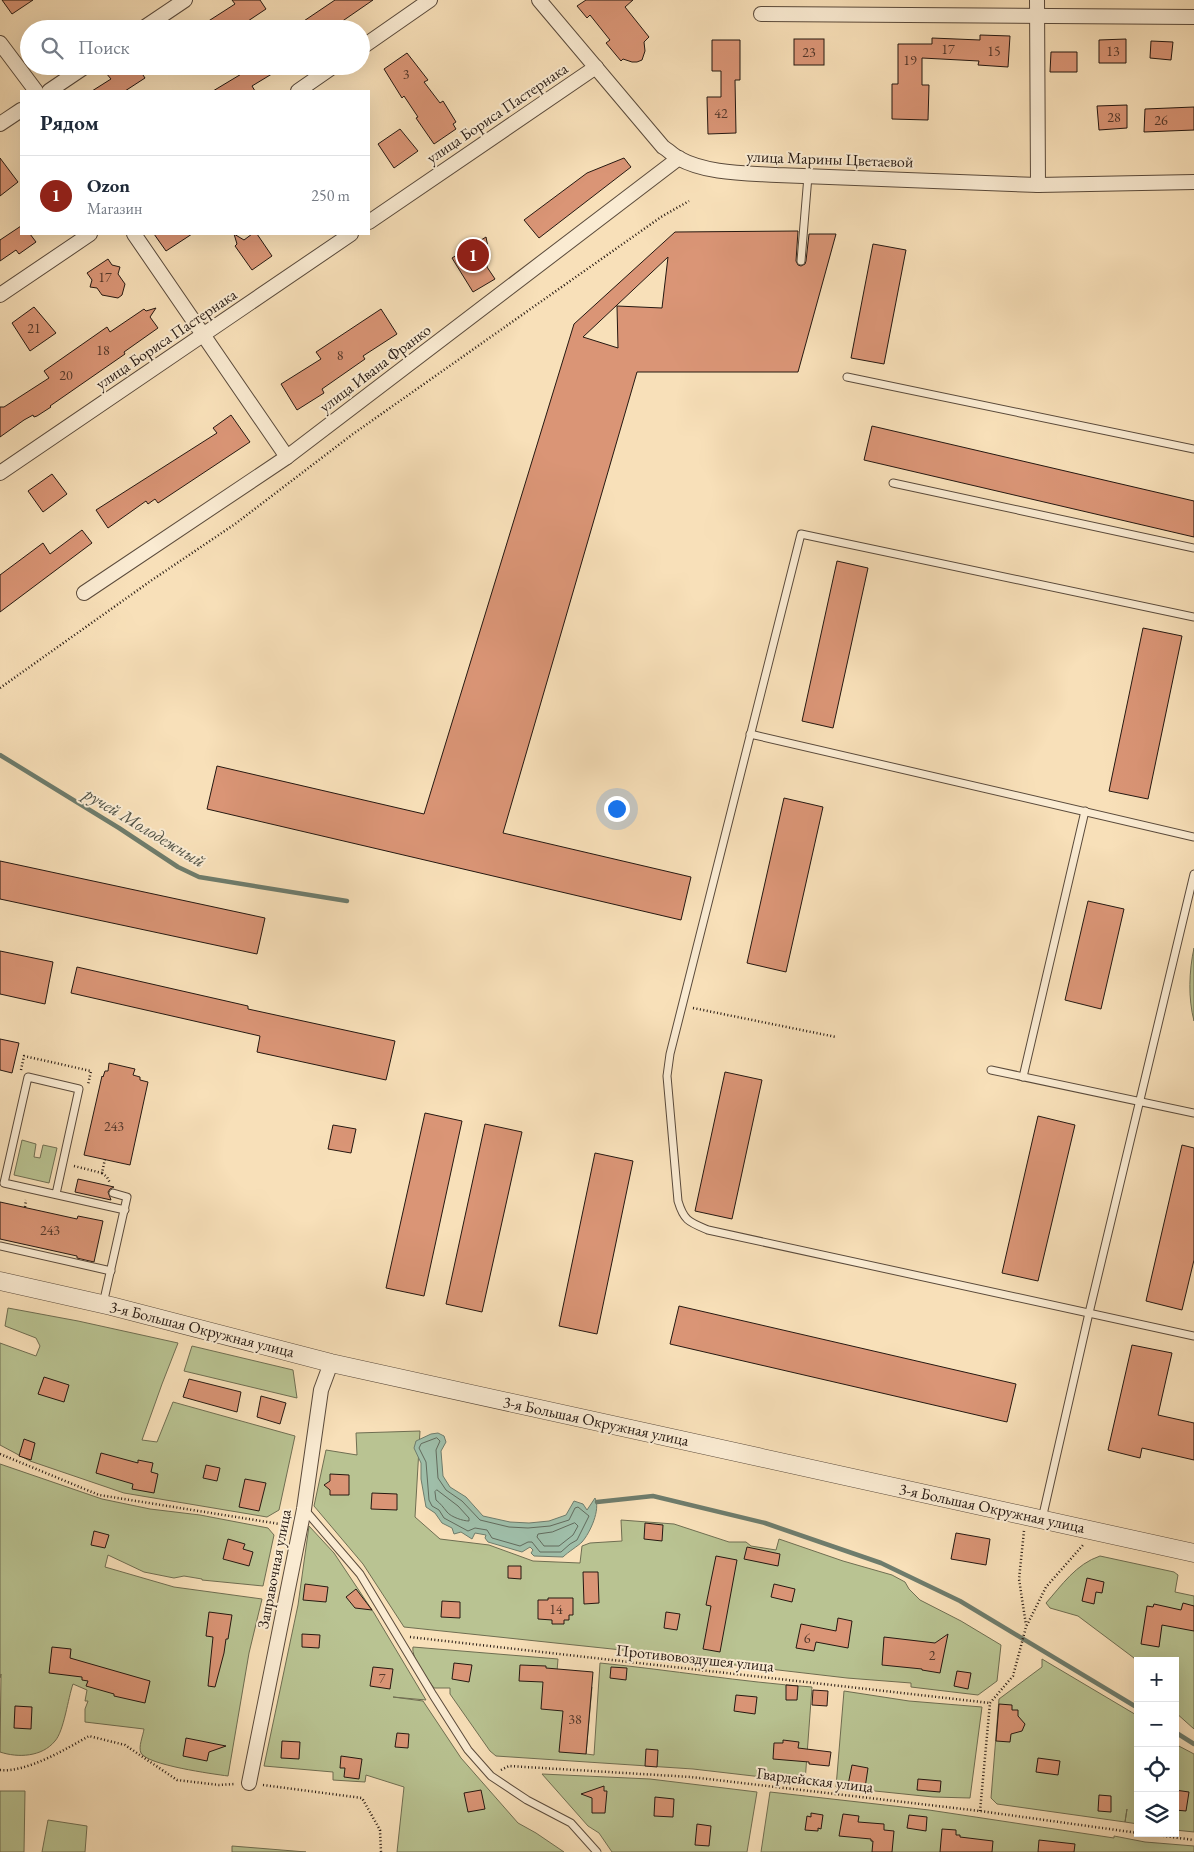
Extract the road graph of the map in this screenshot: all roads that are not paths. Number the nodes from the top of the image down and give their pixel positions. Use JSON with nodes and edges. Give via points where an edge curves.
{"nodes":[{"id":1,"x":185,"y":0,"type":"edge"},
{"id":2,"x":430,"y":0,"type":"edge"},
{"id":3,"x":538,"y":0,"type":"edge"},
{"id":4,"x":1038,"y":0,"type":"edge"},
{"id":5,"x":761,"y":14,"type":"dead end"},
{"id":6,"x":1037,"y":16,"type":"junction"},
{"id":7,"x":1194,"y":17,"type":"edge"},
{"id":8,"x":155,"y":20,"type":"edge"},
{"id":9,"x":370,"y":42,"type":"edge"},
{"id":10,"x":0,"y":43,"type":"edge"},
{"id":11,"x":596,"y":67,"type":"junction"},
{"id":12,"x":20,"y":70,"type":"edge"},
{"id":13,"x":24,"y":75,"type":"edge"},
{"id":14,"x":73,"y":75,"type":"edge"},
{"id":15,"x":321,"y":75,"type":"edge"},
{"id":16,"x":35,"y":90,"type":"edge"},
{"id":17,"x":50,"y":90,"type":"edge"},
{"id":18,"x":299,"y":90,"type":"edge"},
{"id":19,"x":20,"y":111,"type":"edge"},
{"id":20,"x":0,"y":124,"type":"edge"},
{"id":21,"x":679,"y":158,"type":"junction"},
{"id":22,"x":808,"y":176,"type":"junction"},
{"id":23,"x":1194,"y":182,"type":"edge"},
{"id":24,"x":1038,"y":185,"type":"junction"},
{"id":25,"x":370,"y":221,"type":"edge"},
{"id":26,"x":89,"y":235,"type":"edge"},
{"id":27,"x":135,"y":235,"type":"edge"},
{"id":28,"x":350,"y":235,"type":"edge"},
{"id":29,"x":801,"y":261,"type":"dead end"},
{"id":30,"x":0,"y":295,"type":"edge"},
{"id":31,"x":203,"y":334,"type":"junction"},
{"id":32,"x":847,"y":377,"type":"dead end"},
{"id":33,"x":1194,"y":450,"type":"edge"},
{"id":34,"x":287,"y":457,"type":"junction"},
{"id":35,"x":0,"y":473,"type":"edge"},
{"id":36,"x":893,"y":483,"type":"dead end"},
{"id":37,"x":1194,"y":548,"type":"edge"},
{"id":38,"x":84,"y":593,"type":"dead end"},
{"id":39,"x":1194,"y":616,"type":"edge"},
{"id":40,"x":750,"y":734,"type":"junction"},
{"id":41,"x":1085,"y":811,"type":"junction"},
{"id":42,"x":1194,"y":836,"type":"edge"},
{"id":43,"x":1194,"y":874,"type":"edge"},
{"id":44,"x":992,"y":1070,"type":"dead end"},
{"id":45,"x":1023,"y":1077,"type":"junction"},
{"id":46,"x":1140,"y":1101,"type":"junction"},
{"id":47,"x":1194,"y":1113,"type":"edge"},
{"id":48,"x":56,"y":1194,"type":"junction"},
{"id":49,"x":113,"y":1194,"type":"dead end"},
{"id":50,"x":124,"y":1210,"type":"junction"},
{"id":51,"x":0,"y":1246,"type":"edge"},
{"id":52,"x":111,"y":1271,"type":"junction"},
{"id":53,"x":0,"y":1281,"type":"edge"},
{"id":54,"x":103,"y":1304,"type":"junction"},
{"id":55,"x":1089,"y":1313,"type":"junction"},
{"id":56,"x":1194,"y":1336,"type":"edge"},
{"id":57,"x":331,"y":1362,"type":"junction"},
{"id":58,"x":304,"y":1509,"type":"junction"},
{"id":59,"x":1034,"y":1517,"type":"junction"},
{"id":60,"x":1194,"y":1553,"type":"edge"},
{"id":61,"x":249,"y":1783,"type":"road end"},
{"id":62,"x":597,"y":1852,"type":"edge"}],
"edges":[{"from":1,"to":8,"type":"street"},
{"from":2,"to":9,"type":"street"},
{"from":3,"to":11,"type":"street","name":"улица Марины Цветаевой"},
{"from":4,"to":6,"type":"street"},
{"from":5,"to":6,"type":"street"},
{"from":6,"to":7,"type":"street"},
{"from":6,"to":24,"type":"street"},
{"from":10,"to":12,"type":"street"},
{"from":11,"to":21,"type":"street","name":"улица Марины Цветаевой","via":[[663,146]]},
{"from":11,"to":25,"type":"street","name":"улица Бориса Пастернака"},
{"from":13,"to":16,"type":"street"},
{"from":14,"to":17,"type":"street"},
{"from":15,"to":18,"type":"street"},
{"from":19,"to":20,"type":"street"},
{"from":21,"to":22,"type":"street","name":"улица Марины Цветаевой","via":[[705,168],[730,172]]},
{"from":21,"to":34,"type":"street","name":"улица Ивана Франко"},
{"from":22,"to":24,"type":"street","name":"улица Марины Цветаевой"},
{"from":22,"to":29,"type":"lane"},
{"from":23,"to":24,"type":"street","name":"улица Марины Цветаевой"},
{"from":26,"to":30,"type":"street"},
{"from":27,"to":31,"type":"street"},
{"from":28,"to":31,"type":"street","name":"улица Бориса Пастернака"},
{"from":31,"to":34,"type":"street"},
{"from":31,"to":35,"type":"street","name":"улица Бориса Пастернака"},
{"from":32,"to":33,"type":"lane"},
{"from":34,"to":38,"type":"street","name":"улица Ивана Франко"},
{"from":36,"to":37,"type":"lane"},
{"from":39,"to":40,"type":"lane","via":[[801,534]]},
{"from":40,"to":41,"type":"lane"},
{"from":40,"to":55,"type":"lane","via":[[670,1054],[668,1076],[678,1201],[682,1212],[688,1222],[708,1230]]},
{"from":41,"to":42,"type":"lane"},
{"from":41,"to":45,"type":"lane"},
{"from":43,"to":46,"type":"lane"},
{"from":44,"to":45,"type":"lane"},
{"from":45,"to":46,"type":"lane"},
{"from":46,"to":47,"type":"lane"},
{"from":46,"to":55,"type":"lane"},
{"from":48,"to":48,"type":"lane","via":[[4,1183],[28,1077],[79,1089]]},
{"from":48,"to":50,"type":"lane"},
{"from":49,"to":50,"type":"lane","via":[[127,1197]]},
{"from":50,"to":52,"type":"lane"},
{"from":51,"to":52,"type":"lane"},
{"from":52,"to":54,"type":"lane"},
{"from":53,"to":54,"type":"street","name":"3-я Большая Окружная улица"},
{"from":54,"to":57,"type":"street","name":"3-я Большая Окружная улица"},
{"from":55,"to":56,"type":"lane"},
{"from":55,"to":59,"type":"lane"},
{"from":57,"to":58,"type":"street","name":"Заправочная улица","via":[[321,1390]]},
{"from":57,"to":59,"type":"street","name":"3-я Большая Окружная улица"},
{"from":58,"to":61,"type":"street","name":"Заправочная улица"},
{"from":58,"to":62,"type":"lane","via":[[360,1574],[468,1750],[491,1776],[571,1823]]},
{"from":59,"to":60,"type":"street","name":"3-я Большая Окружная улица"}]}
